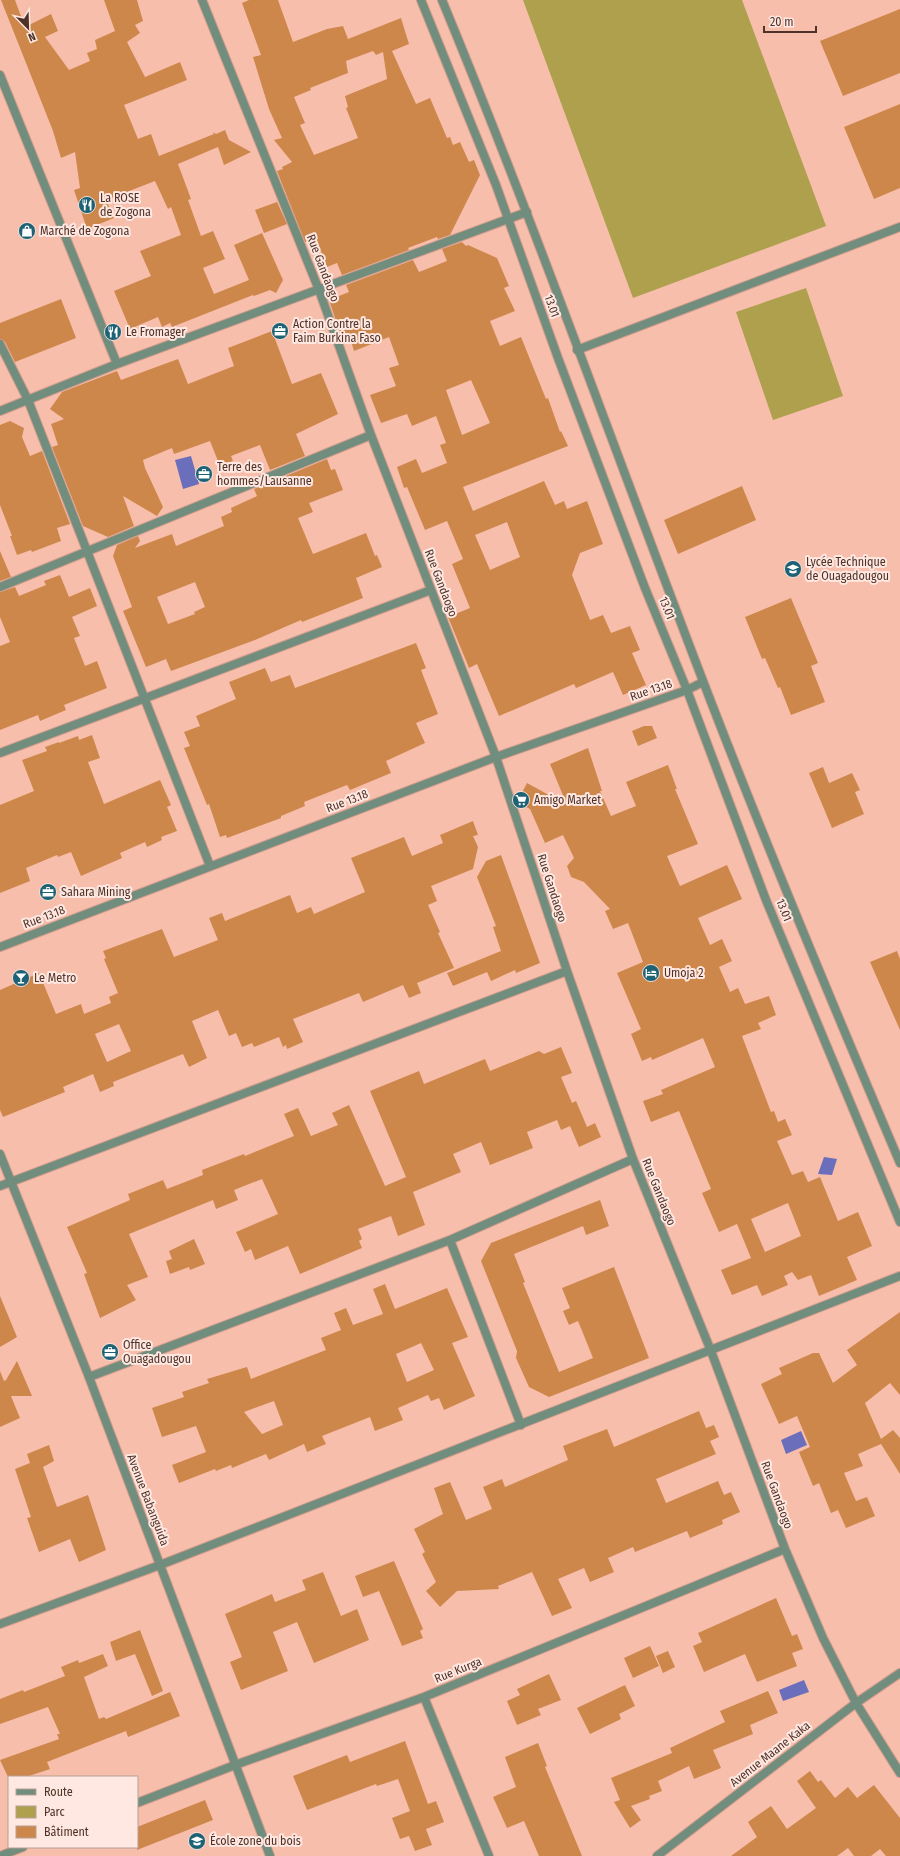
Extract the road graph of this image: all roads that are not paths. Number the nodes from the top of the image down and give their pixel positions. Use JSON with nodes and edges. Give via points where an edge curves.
{"nodes":[{"id":1,"x":202,"y":0,"type":"edge"},
{"id":2,"x":421,"y":0,"type":"edge"},
{"id":3,"x":442,"y":0,"type":"edge"},
{"id":4,"x":0,"y":75,"type":"edge"},
{"id":5,"x":527,"y":212,"type":"junction"},
{"id":6,"x":508,"y":218,"type":"junction"},
{"id":7,"x":900,"y":227,"type":"edge"},
{"id":8,"x":319,"y":290,"type":"junction"},
{"id":9,"x":0,"y":344,"type":"edge"},
{"id":10,"x":577,"y":350,"type":"junction"},
{"id":11,"x":117,"y":364,"type":"junction"},
{"id":12,"x":28,"y":400,"type":"junction"},
{"id":13,"x":0,"y":411,"type":"edge"},
{"id":14,"x":371,"y":435,"type":"junction"},
{"id":15,"x":89,"y":551,"type":"junction"},
{"id":16,"x":0,"y":587,"type":"edge"},
{"id":17,"x":431,"y":590,"type":"junction"},
{"id":18,"x":703,"y":682,"type":"junction"},
{"id":19,"x":687,"y":690,"type":"junction"},
{"id":20,"x":144,"y":699,"type":"junction"},
{"id":21,"x":0,"y":753,"type":"edge"},
{"id":22,"x":496,"y":757,"type":"junction"},
{"id":23,"x":210,"y":866,"type":"junction"},
{"id":24,"x":0,"y":947,"type":"edge"},
{"id":25,"x":567,"y":971,"type":"junction"},
{"id":26,"x":0,"y":1154,"type":"edge"},
{"id":27,"x":633,"y":1159,"type":"junction"},
{"id":28,"x":900,"y":1163,"type":"edge"},
{"id":29,"x":12,"y":1181,"type":"junction"},
{"id":30,"x":0,"y":1186,"type":"edge"},
{"id":31,"x":900,"y":1222,"type":"edge"},
{"id":32,"x":450,"y":1240,"type":"junction"},
{"id":33,"x":900,"y":1276,"type":"edge"},
{"id":34,"x":711,"y":1351,"type":"junction"},
{"id":35,"x":89,"y":1377,"type":"junction"},
{"id":36,"x":520,"y":1425,"type":"junction"},
{"id":37,"x":785,"y":1549,"type":"junction"},
{"id":38,"x":160,"y":1564,"type":"junction"},
{"id":39,"x":0,"y":1624,"type":"edge"},
{"id":40,"x":900,"y":1673,"type":"edge"},
{"id":41,"x":424,"y":1697,"type":"junction"},
{"id":42,"x":856,"y":1703,"type":"junction"},
{"id":43,"x":235,"y":1765,"type":"junction"},
{"id":44,"x":900,"y":1772,"type":"edge"},
{"id":45,"x":138,"y":1803,"type":"edge"},
{"id":46,"x":20,"y":1848,"type":"edge"},
{"id":47,"x":0,"y":1856,"type":"edge"},
{"id":48,"x":270,"y":1856,"type":"edge"},
{"id":49,"x":489,"y":1856,"type":"edge"},
{"id":50,"x":657,"y":1856,"type":"edge"}],
"edges":[{"from":1,"to":8,"type":"street","name":"Rue Gandaogo"},
{"from":2,"to":6,"type":"street","name":"13.01"},
{"from":3,"to":5,"type":"street","name":"13.01"},
{"from":4,"to":11,"type":"street"},
{"from":5,"to":6,"type":"street"},
{"from":5,"to":10,"type":"street","name":"13.01"},
{"from":6,"to":8,"type":"street"},
{"from":6,"to":19,"type":"street","name":"13.01","via":[[566,380]]},
{"from":7,"to":10,"type":"street"},
{"from":8,"to":11,"type":"street"},
{"from":8,"to":14,"type":"street","name":"Rue Gandaogo"},
{"from":9,"to":12,"type":"street"},
{"from":10,"to":18,"type":"street","name":"13.01"},
{"from":11,"to":12,"type":"street"},
{"from":12,"to":13,"type":"street"},
{"from":12,"to":15,"type":"street"},
{"from":14,"to":15,"type":"street"},
{"from":14,"to":17,"type":"street","name":"Rue Gandaogo"},
{"from":15,"to":16,"type":"street"},
{"from":15,"to":20,"type":"street"},
{"from":17,"to":20,"type":"street"},
{"from":17,"to":22,"type":"street","name":"Rue Gandaogo"},
{"from":18,"to":19,"type":"street","name":"Rue 13.18"},
{"from":18,"to":28,"type":"street","name":"13.01","via":[[818,970]]},
{"from":19,"to":22,"type":"street","name":"Rue 13.18"},
{"from":19,"to":31,"type":"street","name":"13.01","via":[[766,900]]},
{"from":20,"to":21,"type":"street"},
{"from":20,"to":23,"type":"street"},
{"from":22,"to":23,"type":"street","name":"Rue 13.18"},
{"from":22,"to":25,"type":"street","name":"Rue Gandaogo"},
{"from":23,"to":24,"type":"street","name":"Rue 13.18"},
{"from":25,"to":27,"type":"street","name":"Rue Gandaogo"},
{"from":25,"to":29,"type":"street"},
{"from":26,"to":29,"type":"street","name":"Avenue Babanguida"},
{"from":27,"to":32,"type":"street"},
{"from":27,"to":34,"type":"street","name":"Rue Gandaogo"},
{"from":29,"to":30,"type":"street"},
{"from":29,"to":35,"type":"street","name":"Avenue Babanguida"},
{"from":32,"to":35,"type":"street"},
{"from":32,"to":36,"type":"street"},
{"from":33,"to":34,"type":"street"},
{"from":34,"to":36,"type":"street"},
{"from":34,"to":37,"type":"street","name":"Rue Gandaogo"},
{"from":35,"to":38,"type":"street","name":"Avenue Babanguida"},
{"from":36,"to":38,"type":"street"},
{"from":37,"to":41,"type":"street","name":"Rue Kurga"},
{"from":37,"to":42,"type":"street","name":"Rue Gandaogo","via":[[823,1638]]},
{"from":38,"to":39,"type":"street"},
{"from":38,"to":43,"type":"street","name":"Avenue Babanguida"},
{"from":40,"to":42,"type":"street","name":"Avenue Maane Kaka"},
{"from":41,"to":43,"type":"street","name":"Rue Kurga"},
{"from":41,"to":49,"type":"street"},
{"from":42,"to":44,"type":"street","name":"Rue Gandaogo"},
{"from":42,"to":50,"type":"street","name":"Avenue Maane Kaka"},
{"from":43,"to":45,"type":"street","name":"Rue Kurga"},
{"from":43,"to":48,"type":"street","name":"Avenue Babanguida"},
{"from":46,"to":47,"type":"street"}]}
